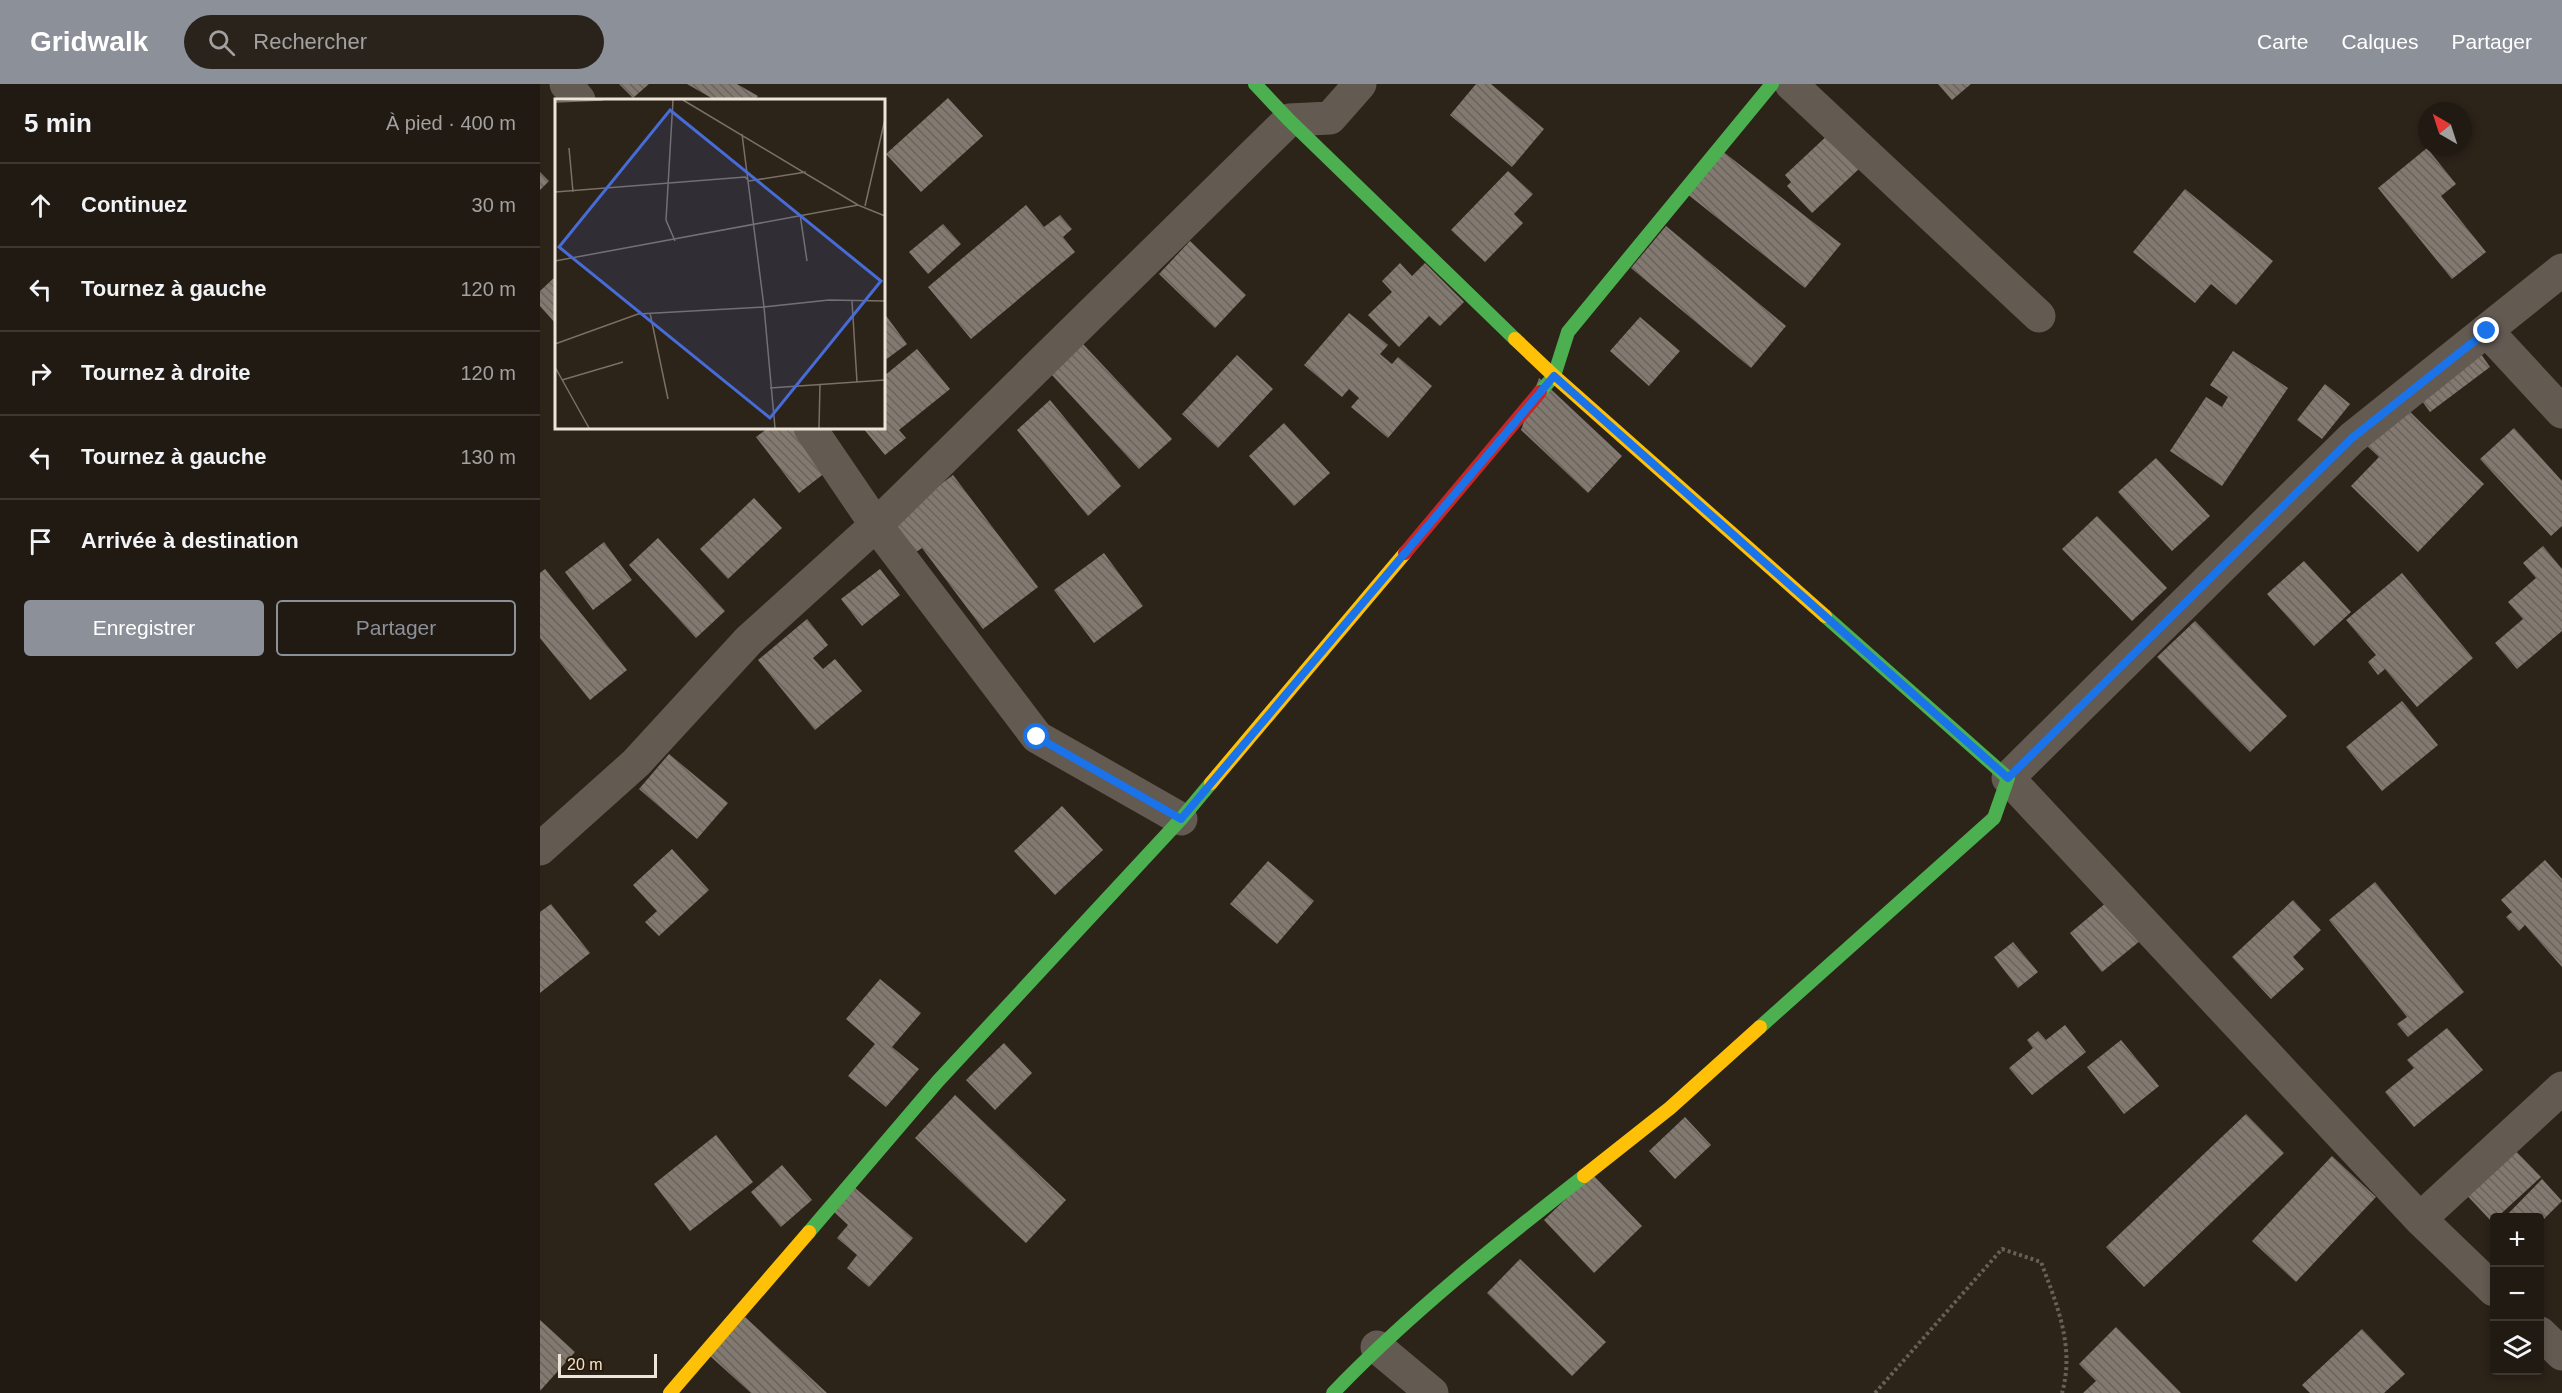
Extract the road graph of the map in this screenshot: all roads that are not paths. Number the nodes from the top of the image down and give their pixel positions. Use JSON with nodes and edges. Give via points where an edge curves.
{"nodes":[{"id":1,"x":566,"y":84,"type":"edge"},
{"id":2,"x":1255,"y":84,"type":"edge"},
{"id":3,"x":1360,"y":84,"type":"edge"},
{"id":4,"x":1772,"y":84,"type":"edge"},
{"id":5,"x":1791,"y":84,"type":"edge"},
{"id":6,"x":578,"y":99,"type":"edge"},
{"id":7,"x":1289,"y":120,"type":"junction"},
{"id":8,"x":2562,"y":270,"type":"edge"},
{"id":9,"x":2039,"y":316,"type":"dead end"},
{"id":10,"x":2487,"y":331,"type":"junction"},
{"id":11,"x":1554,"y":376,"type":"junction"},
{"id":12,"x":2562,"y":412,"type":"edge"},
{"id":13,"x":811,"y":429,"type":"edge"},
{"id":14,"x":876,"y":525,"type":"junction"},
{"id":15,"x":2008,"y":778,"type":"junction"},
{"id":16,"x":1181,"y":819,"type":"junction"},
{"id":17,"x":540,"y":849,"type":"edge"},
{"id":18,"x":2562,"y":1088,"type":"edge"},
{"id":19,"x":2420,"y":1219,"type":"junction"},
{"id":20,"x":2490,"y":1286,"type":"edge"},
{"id":21,"x":2544,"y":1337,"type":"edge"},
{"id":22,"x":1377,"y":1347,"type":"junction"},
{"id":23,"x":2562,"y":1354,"type":"edge"},
{"id":24,"x":670,"y":1393,"type":"edge"},
{"id":25,"x":1333,"y":1393,"type":"edge"},
{"id":26,"x":1432,"y":1393,"type":"edge"}],
"edges":[{"from":1,"to":6,"type":"street"},
{"from":2,"to":7,"type":"street"},
{"from":3,"to":7,"type":"street","via":[[1330,118]]},
{"from":4,"to":11,"type":"street","via":[[1568,332]]},
{"from":5,"to":9,"type":"street"},
{"from":7,"to":11,"type":"street"},
{"from":7,"to":14,"type":"street"},
{"from":8,"to":10,"type":"street"},
{"from":10,"to":12,"type":"street"},
{"from":10,"to":15,"type":"street","via":[[2352,438]]},
{"from":11,"to":15,"type":"street"},
{"from":11,"to":16,"type":"street"},
{"from":13,"to":14,"type":"street"},
{"from":14,"to":16,"type":"street","via":[[1037,737]]},
{"from":14,"to":17,"type":"street","via":[[749,640],[636,763]]},
{"from":15,"to":19,"type":"street"},
{"from":15,"to":22,"type":"street","via":[[1994,818],[1670,1108],[1495,1246]]},
{"from":16,"to":24,"type":"street","via":[[938,1081]]},
{"from":18,"to":19,"type":"street"},
{"from":19,"to":20,"type":"street"},
{"from":21,"to":23,"type":"street"},
{"from":22,"to":25,"type":"street"},
{"from":22,"to":26,"type":"street"}]}
